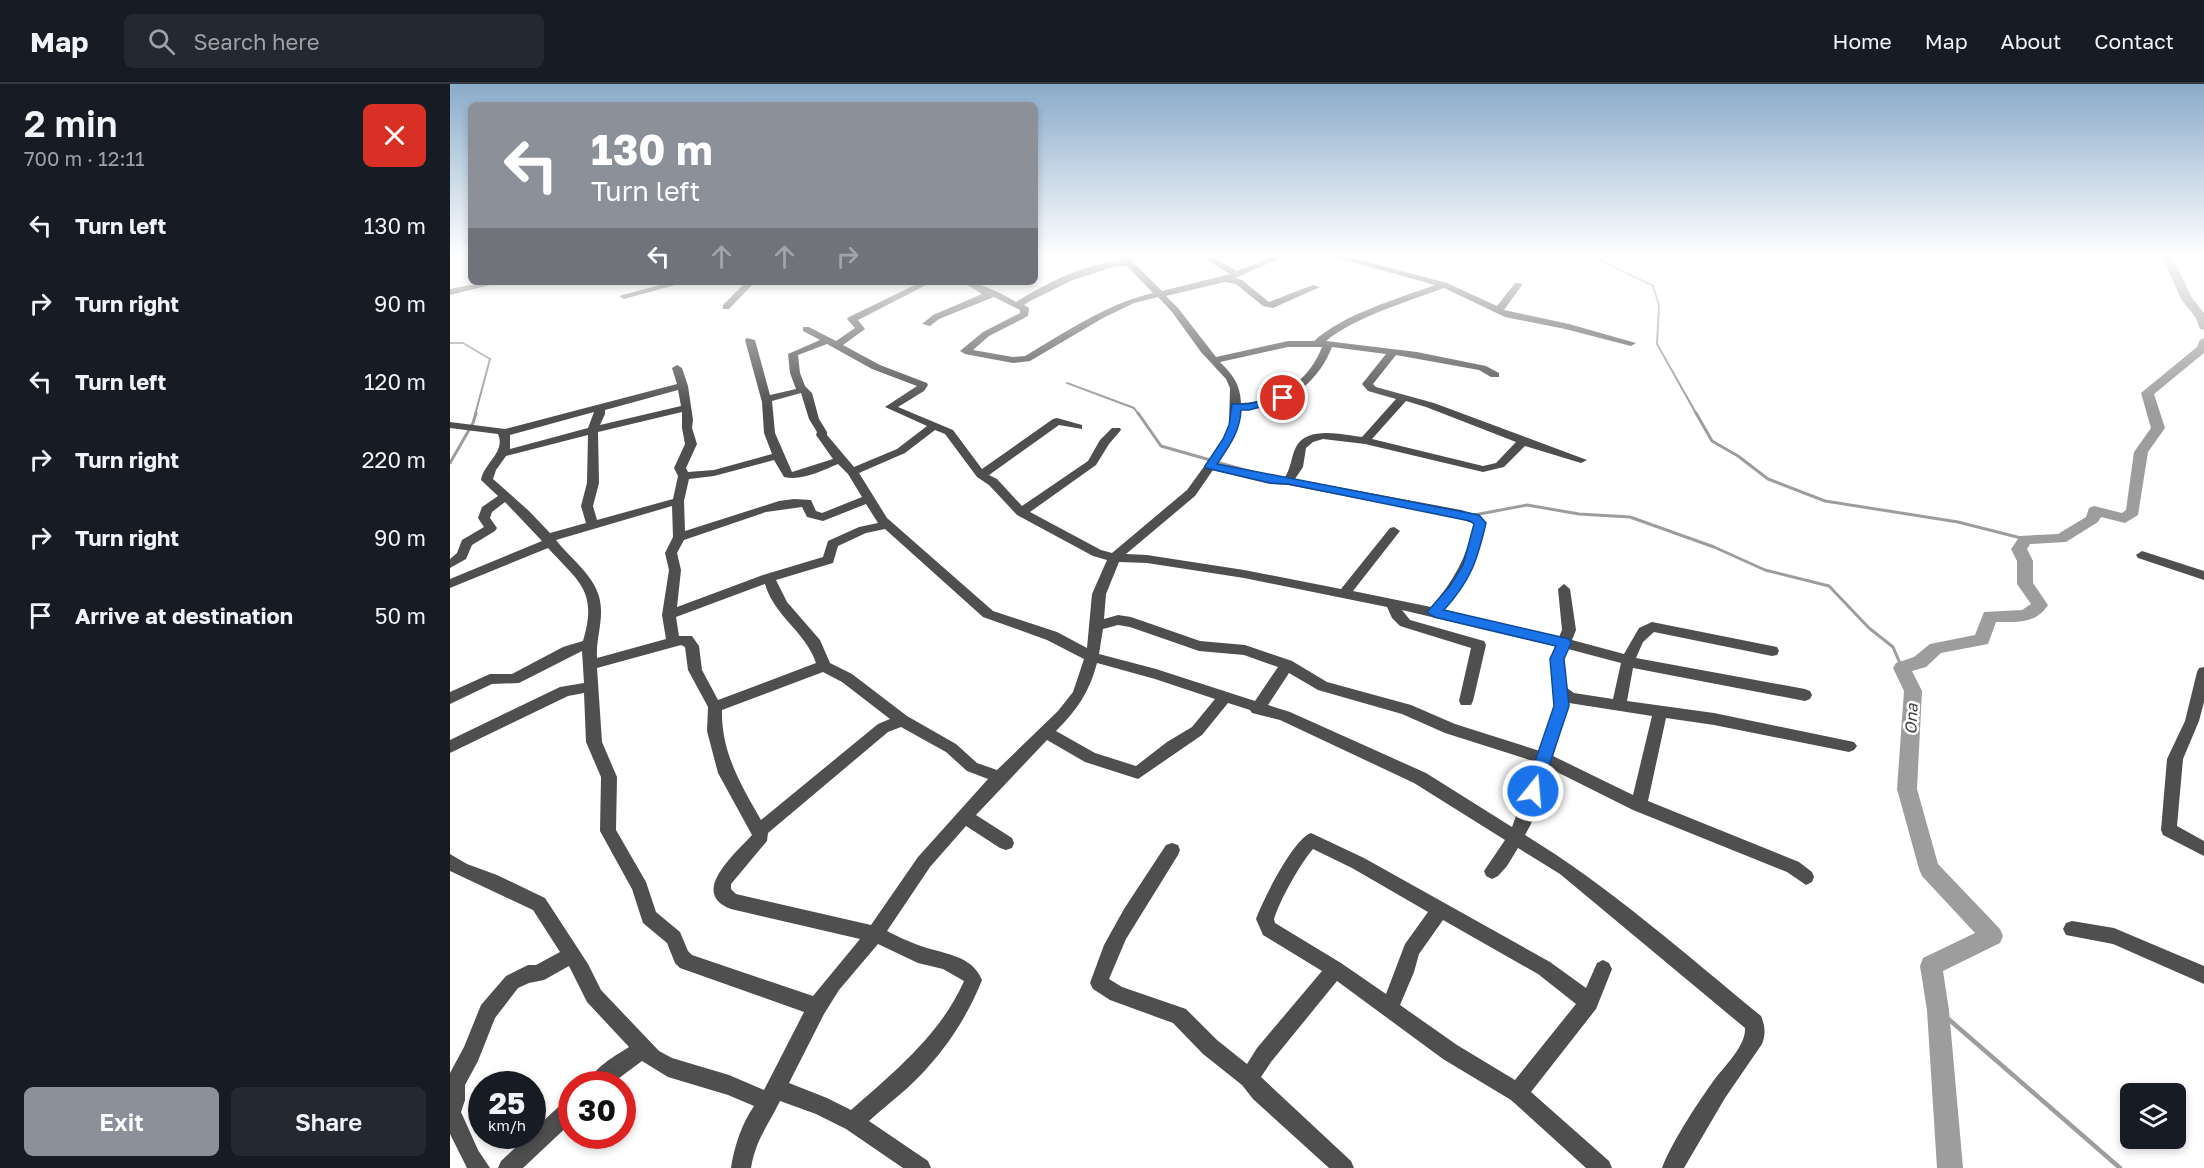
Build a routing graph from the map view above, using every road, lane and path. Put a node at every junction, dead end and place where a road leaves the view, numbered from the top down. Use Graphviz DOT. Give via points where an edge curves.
graph roads {
  1 [pos="877,307"];
  2 [pos="961,307"];
  3 [pos="1018,307"];
  4 [pos="1119,307"];
  5 [pos="1170,307"];
  6 [pos="1390,307"];
  7 [pos="1489,307"];
  8 [pos="1501,307"];
  9 [pos="1498,311"];
  10 [pos="927,324"];
  11 [pos="806,329"];
  12 [pos="750,340"];
  13 [pos="832,343"];
  14 [pos="1631,343"];
  15 [pos="1323,344"];
  16 [pos="1391,352"];
  17 [pos="1215,360"];
  18 [pos="677,368"];
  19 [pos="1495,375"];
  20 [pos="684,386"];
  21 [pos="803,390"];
  22 [pos="1403,398"];
  23 [pos="766,399"];
  24 [pos="1236,406"];
  25 [pos="599,407"];
  26 [pos="686,408"];
  27 [pos="450,425"];
  28 [pos="934,426"];
  29 [pos="1078,427"];
  30 [pos="593,430"];
  31 [pos="1116,430"];
  32 [pos="504,433"];
  33 [pos="1524,440"];
  34 [pos="1365,441"];
  35 [pos="502,454"];
  36 [pos="778,456"];
  37 [pos="840,460"];
  38 [pos="1581,460"];
  39 [pos="1210,466"];
  40 [pos="852,472"];
  41 [pos="981,475"];
  42 [pos="684,476"];
  43 [pos="1288,480"];
  44 [pos="505,497"];
  45 [pos="868,498"];
  46 [pos="678,501"];
  47 [pos="1022,512"];
  48 [pos="592,525"];
  49 [pos="888,525"];
  50 [pos="1394,531"];
  51 [pos="679,537"];
  52 [pos="549,540"];
  53 [pos="2142,555"];
  54 [pos="1114,558"];
  55 [pos="450,564"];
  56 [pos="2204,576"];
  57 [pos="768,578"];
  58 [pos="450,584"];
  59 [pos="1564,589"];
  60 [pos="1343,595"];
  61 [pos="1393,605"];
  62 [pos="1434,612"];
  63 [pos="669,615"];
  64 [pos="1098,626"];
  65 [pos="673,642"];
  66 [pos="1564,643"];
  67 [pos="589,644"];
  68 [pos="1772,651"];
  69 [pos="1092,657"];
  70 [pos="1628,660"];
  71 [pos="1287,665"];
  72 [pos="591,666"];
  73 [pos="824,666"];
  74 [pos="2204,672"];
  75 [pos="592,688"];
  76 [pos="1562,692"];
  77 [pos="1805,695"];
  78 [pos="1225,697"];
  79 [pos="450,698"];
  80 [pos="1466,701"];
  81 [pos="1619,705"];
  82 [pos="715,707"];
  83 [pos="1257,709"];
  84 [pos="1660,712"];
  85 [pos="902,720"];
  86 [pos="1046,732"];
  87 [pos="1849,746"];
  88 [pos="450,747"];
  89 [pos="1543,758"];
  90 [pos="1000,777"];
  91 [pos="1639,805"];
  92 [pos="964,818"];
  93 [pos="760,830"];
  94 [pos="1515,838"];
  95 [pos="1006,843"];
  96 [pos="2204,849"];
  97 [pos="1173,850"];
  98 [pos="450,861"];
  99 [pos="1492,871"];
  100 [pos="1806,877"];
  101 [pos="1440,910"];
  102 [pos="2072,929"];
  103 [pos="874,934"];
  104 [pos="572,955"];
  105 [pos="1335,969"];
  106 [pos="1603,969"];
  107 [pos="2204,975"];
  108 [pos="1589,1002"];
  109 [pos="817,1007"];
  110 [pos="1389,1008"];
  111 [pos="644,1049"];
  112 [pos="612,1071"];
  113 [pos="1249,1078"];
  114 [pos="1518,1093"];
  115 [pos="773,1094"];
  116 [pos="451,1114"];
  117 [pos="558,1121"];
  118 [pos="853,1122"];
  119 [pos="480,1168"];
  120 [pos="508,1168"];
  121 [pos="741,1168"];
  122 [pos="921,1168"];
  123 [pos="1344,1168"];
  124 [pos="1602,1168"];
  125 [pos="1672,1168"];
  1 -- 13 [label="street" via="852,319 860,329"];
  2 -- 10 [label="street"];
  3 -- 4 [label="street" via="1024,308 1025,314 986,334 964,351 1027,359"];
  5 -- 17 [label="street"];
  6 -- 15 [label="street" via="1322,336"];
  7 -- 9 [label="street"];
  8 -- 9 [label="street"];
  9 -- 14 [label="street"];
  11 -- 13 [label="street"];
  12 -- 23 [label="street"];
  13 -- 21 [label="street" via="794,354 795,374"];
  13 -- 28 [label="street" via="876,367 923,385 890,407"];
  15 -- 16 [label="street"];
  15 -- 17 [label="street" via="1288,344"];
  15 -- 24 [label="street" via="1319,366 1287,396 1249,407"];
  16 -- 19 [label="street" via="1482,368"];
  16 -- 22 [label="street" via="1367,384"];
  17 -- 24 [label="street" via="1235,388"];
  18 -- 20 [label="street"];
  20 -- 25 [label="street"];
  20 -- 26 [label="street"];
  21 -- 23 [label="street"];
  21 -- 37 [label="street" via="821,435"];
  22 -- 33 [label="street"];
  22 -- 34 [label="street"];
  23 -- 36 [label="street" via="767,423"];
  24 -- 39 [label="street" via="1229,439"];
  25 -- 30 [label="street"];
  25 -- 32 [label="street"];
  26 -- 30 [label="street"];
  26 -- 42 [label="street" via="691,444 680,468"];
  27 -- 32 [label="street"];
  28 -- 40 [label="street" via="901,451"];
  28 -- 41 [label="street" via="949,432"];
  29 -- 41 [label="street" via="1057,421"];
  30 -- 35 [label="street"];
  30 -- 48 [label="street" via="593,483 587,506"];
  31 -- 47 [label="street" via="1092,463"];
  32 -- 35 [label="street"];
  33 -- 34 [label="street" via="1500,465 1483,469"];
  33 -- 38 [label="street"];
  34 -- 43 [label="street" via="1323,436 1309,440 1301,447 1297,467"];
  35 -- 44 [label="street" via="486,478"];
  36 -- 37 [label="street" via="788,475 793,476"];
  36 -- 42 [label="street" via="714,473"];
  37 -- 40 [label="street"];
  39 -- 43 [label="street" via="1270,480"];
  39 -- 54 [label="street" via="1182,502"];
  40 -- 45 [label="street"];
  41 -- 47 [label="street"];
  42 -- 46 [label="street"];
  43 -- 62 [label="street" via="1461,514 1480,523 1469,565 1455,589"];
  44 -- 52 [label="street"];
  44 -- 55 [label="street" via="486,510 484,518 491,528 471,539 461,558"];
  45 -- 49 [label="street"];
  45 -- 51 [label="street" via="823,517 811,514 807,503 787,503"];
  46 -- 48 [label="street"];
  46 -- 51 [label="street"];
  47 -- 54 [label="street" via="1097,553"];
  48 -- 52 [label="street"];
  49 -- 57 [label="street" via="862,530 832,544 829,560"];
  49 -- 69 [label="street" via="988,614 1052,636"];
  50 -- 60 [label="street"];
  51 -- 63 [label="street" via="671,553 675,570"];
  52 -- 58 [label="street"];
  52 -- 67 [label="street" via="586,579 595,596"];
  53 -- 56 [label="street"];
  54 -- 60 [label="street" via="1244,573"];
  54 -- 64 [label="street" via="1099,594"];
  57 -- 63 [label="street"];
  57 -- 73 [label="street" via="774,594 819,648"];
  59 -- 66 [label="street" via="1569,630"];
  60 -- 61 [label="street"];
  61 -- 62 [label="street"];
  61 -- 80 [label="street" via="1396,615 1405,623 1479,645"];
  62 -- 66 [label="street"];
  63 -- 65 [label="street"];
  64 -- 69 [label="street"];
  64 -- 71 [label="street" via="1118,620 1131,622 1199,646 1245,650"];
  65 -- 72 [label="street"];
  65 -- 82 [label="street" via="689,642 695,670"];
  66 -- 70 [label="street"];
  66 -- 76 [label="street" via="1557,659"];
  67 -- 72 [label="street"];
  67 -- 79 [label="street" via="514,678 490,679"];
  68 -- 70 [label="street" via="1652,627 1642,632"];
  69 -- 78 [label="street"];
  69 -- 86 [label="street" via="1078,696"];
  70 -- 77 [label="street"];
  70 -- 81 [label="street"];
  71 -- 83 [label="street"];
  71 -- 89 [label="street" via="1323,686 1406,709 1450,729"];
  72 -- 75 [label="street"];
  73 -- 82 [label="street"];
  73 -- 85 [label="street" via="847,678"];
  74 -- 96 [label="street" via="2192,721 2175,759 2169,830"];
  75 -- 88 [label="street" via="565,691"];
  75 -- 109 [label="street" via="594,742 609,777 608,831 640,887 649,917 674,938 686,962"];
  76 -- 81 [label="street" via="1570,698"];
  76 -- 89 [label="street" via="1562,706"];
  78 -- 83 [label="street"];
  78 -- 86 [label="street" via="1197,731 1138,773 1090,758"];
  81 -- 84 [label="street"];
  82 -- 93 [label="street" via="714,731 726,773"];
  83 -- 94 [label="street" via="1285,716 1404,770"];
  84 -- 87 [label="street"];
  84 -- 91 [label="street"];
  85 -- 90 [label="street" via="951,748 972,766"];
  85 -- 93 [label="street" via="883,728"];
  86 -- 90 [label="street"];
  89 -- 91 [label="street"];
  89 -- 94 [label="street"];
  90 -- 92 [label="street"];
  91 -- 100 [label="street" via="1793,867"];
  92 -- 95 [label="street"];
  92 -- 103 [label="street" via="914,874"];
  93 -- 103 [label="street" via="759,840 722,882 722,892 731,901"];
  94 -- 99 [label="street"];
  94 -- 125 [label="street" via="1566,869 1754,1023 1755,1037 1746,1053"];
  97 -- 113 [label="street" via="1102,966 1100,983 1117,994 1179,1016"];
  98 -- 104 [label="street" via="539,904"];
  101 -- 105 [label="street" via="1311,840 1300,849 1288,876 1269,903 1265,918 1269,929"];
  101 -- 108 [label="street" via="1544,968"];
  101 -- 110 [label="street" via="1412,950"];
  102 -- 107 [label="street" via="2114,936"];
  103 -- 109 [label="street"];
  103 -- 118 [label="street" via="918,954 947,961 973,980 921,1061"];
  104 -- 111 [label="street" via="594,996"];
  104 -- 116 [label="street" via="538,974 512,982 488,1012 455,1084"];
  105 -- 110 [label="street"];
  105 -- 113 [label="street"];
  106 -- 108 [label="street"];
  108 -- 114 [label="street"];
  109 -- 115 [label="street"];
  110 -- 114 [label="street" via="1450,1052"];
  111 -- 112 [label="street"];
  111 -- 115 [label="street" via="668,1067"];
  113 -- 123 [label="street"];
  114 -- 124 [label="street"];
  115 -- 118 [label="street" via="820,1105"];
  115 -- 121 [label="street" via="756,1121"];
  116 -- 119 [label="street"];
  117 -- 120 [label="street"];
  118 -- 122 [label="street"];
}
